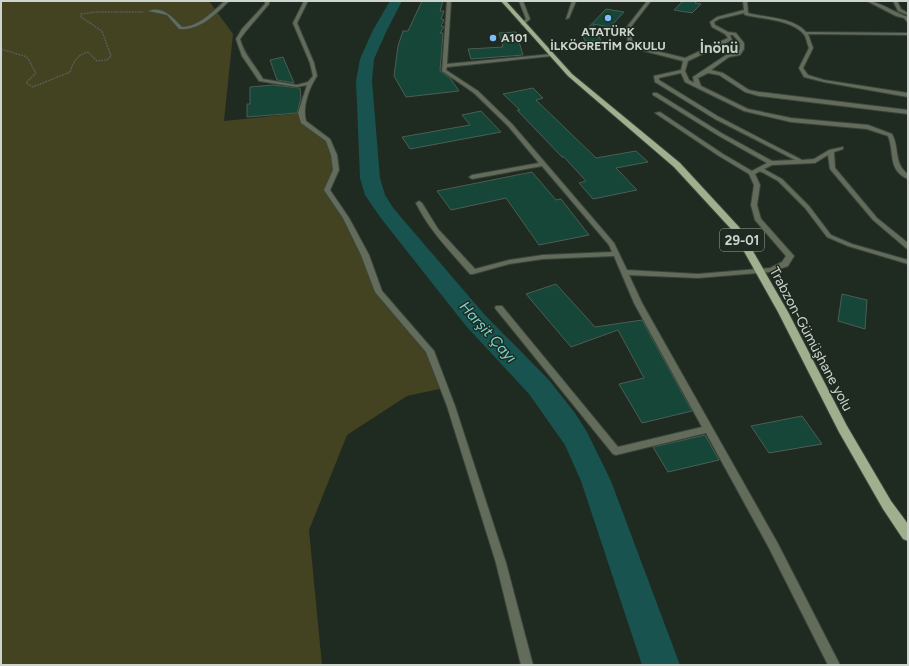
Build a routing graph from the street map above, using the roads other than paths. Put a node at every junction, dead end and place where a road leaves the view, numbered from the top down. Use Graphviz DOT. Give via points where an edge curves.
graph roads {
  1 [pos="227,1"];
  2 [pos="267,1"];
  3 [pos="306,1"];
  4 [pos="449,1"];
  5 [pos="503,1"];
  6 [pos="521,1"];
  7 [pos="574,1"];
  8 [pos="649,1"];
  9 [pos="745,1"];
  10 [pos="869,1"];
  11 [pos="895,1"];
  12 [pos="150,11"];
  13 [pos="746,11"];
  14 [pos="567,18"];
  15 [pos="908,18"];
  16 [pos="523,24"];
  17 [pos="727,33"];
  18 [pos="805,34"];
  19 [pos="908,34"];
  20 [pos="552,55"];
  21 [pos="686,60"];
  22 [pos="445,66"];
  23 [pos="683,71"];
  24 [pos="707,71"];
  25 [pos="310,83"];
  26 [pos="699,88"];
  27 [pos="655,94"];
  28 [pos="908,95"];
  29 [pos="908,112"];
  30 [pos="658,113"];
  31 [pos="841,148"];
  32 [pos="831,151"];
  33 [pos="800,161"];
  34 [pos="771,163"];
  35 [pos="543,164"];
  36 [pos="760,168"];
  37 [pos="752,172"];
  38 [pos="472,177"];
  39 [pos="908,177"];
  40 [pos="419,203"];
  41 [pos="908,247"];
  42 [pos="617,254"];
  43 [pos="908,262"];
  44 [pos="760,271"];
  45 [pos="625,272"];
  46 [pos="499,308"];
  47 [pos="709,430"];
  48 [pos="908,536"];
  49 [pos="527,665"];
  50 [pos="834,665"];
  1 -- 12 [label="street" via="209,18 188,28 181,28 170,14"];
  2 -- 25 [label="street" via="238,39 244,58 253,66 261,80 297,86"];
  3 -- 25 [label="street" via="295,23 312,63 315,76"];
  4 -- 22 [label="street"];
  5 -- 16 [label="main road, Trabzon-Gümüşhane yolu / 29-01"];
  6 -- 16 [label="street" via="528,19"];
  7 -- 14 [label="lane"];
  8 -- 21 [label="street" via="628,28 630,42 646,50"];
  9 -- 13 [label="street"];
  10 -- 15 [label="street"];
  11 -- 15 [label="street" via="899,10"];
  13 -- 17 [label="street" via="712,22 712,26"];
  13 -- 18 [label="street" via="746,14 798,27"];
  16 -- 20 [label="main road, Trabzon-Gümüşhane yolu / 29-01"];
  17 -- 21 [label="street" via="730,39"];
  17 -- 24 [label="street" via="734,34 742,43 742,49 738,54 728,56"];
  18 -- 19 [label="street"];
  18 -- 28 [label="street" via="810,48 801,68 806,76"];
  20 -- 22 [label="street"];
  20 -- 44 [label="main road, Trabzon-Gümüşhane yolu / 29-01" via="570,76 677,165 736,229"];
  21 -- 23 [label="street"];
  22 -- 35 [label="street" via="444,71 476,92 510,125"];
  23 -- 26 [label="street" via="687,81"];
  23 -- 33 [label="street" via="656,77 657,81 717,118"];
  24 -- 26 [label="street" via="695,78"];
  24 -- 29 [label="street" via="721,74 747,91 759,94"];
  25 -- 49 [label="street" via="300,113 303,122 328,140 334,155 336,170 327,190 346,218 365,255 379,292 430,351 451,406 501,563"];
  26 -- 39 [label="street" via="746,110 769,116 868,127 890,134 894,141 894,159 898,171"];
  27 -- 34 [label="street"];
  30 -- 37 [label="street" via="697,140"];
  31 -- 32 [label="street"];
  32 -- 33 [label="street" via="815,161"];
  32 -- 41 [label="street" via="832,168 875,219"];
  33 -- 34 [label="street"];
  34 -- 36 [label="street"];
  35 -- 38 [label="street"];
  35 -- 42 [label="street" via="612,244"];
  36 -- 37 [label="street"];
  36 -- 43 [label="street" via="780,180 807,207 829,236"];
  37 -- 44 [label="street" via="757,186 754,205 758,220 790,256 785,264 771,270"];
  40 -- 42 [label="street" via="426,219 436,232 473,272 543,256"];
  42 -- 45 [label="street"];
  44 -- 45 [label="street" via="698,276"];
  44 -- 48 [label="main road, Trabzon-Gümüşhane yolu / 29-01" via="843,429"];
  45 -- 47 [label="street" via="638,303"];
  46 -- 47 [label="street" via="616,451"];
  47 -- 50 [label="street" via="773,545"];
}
